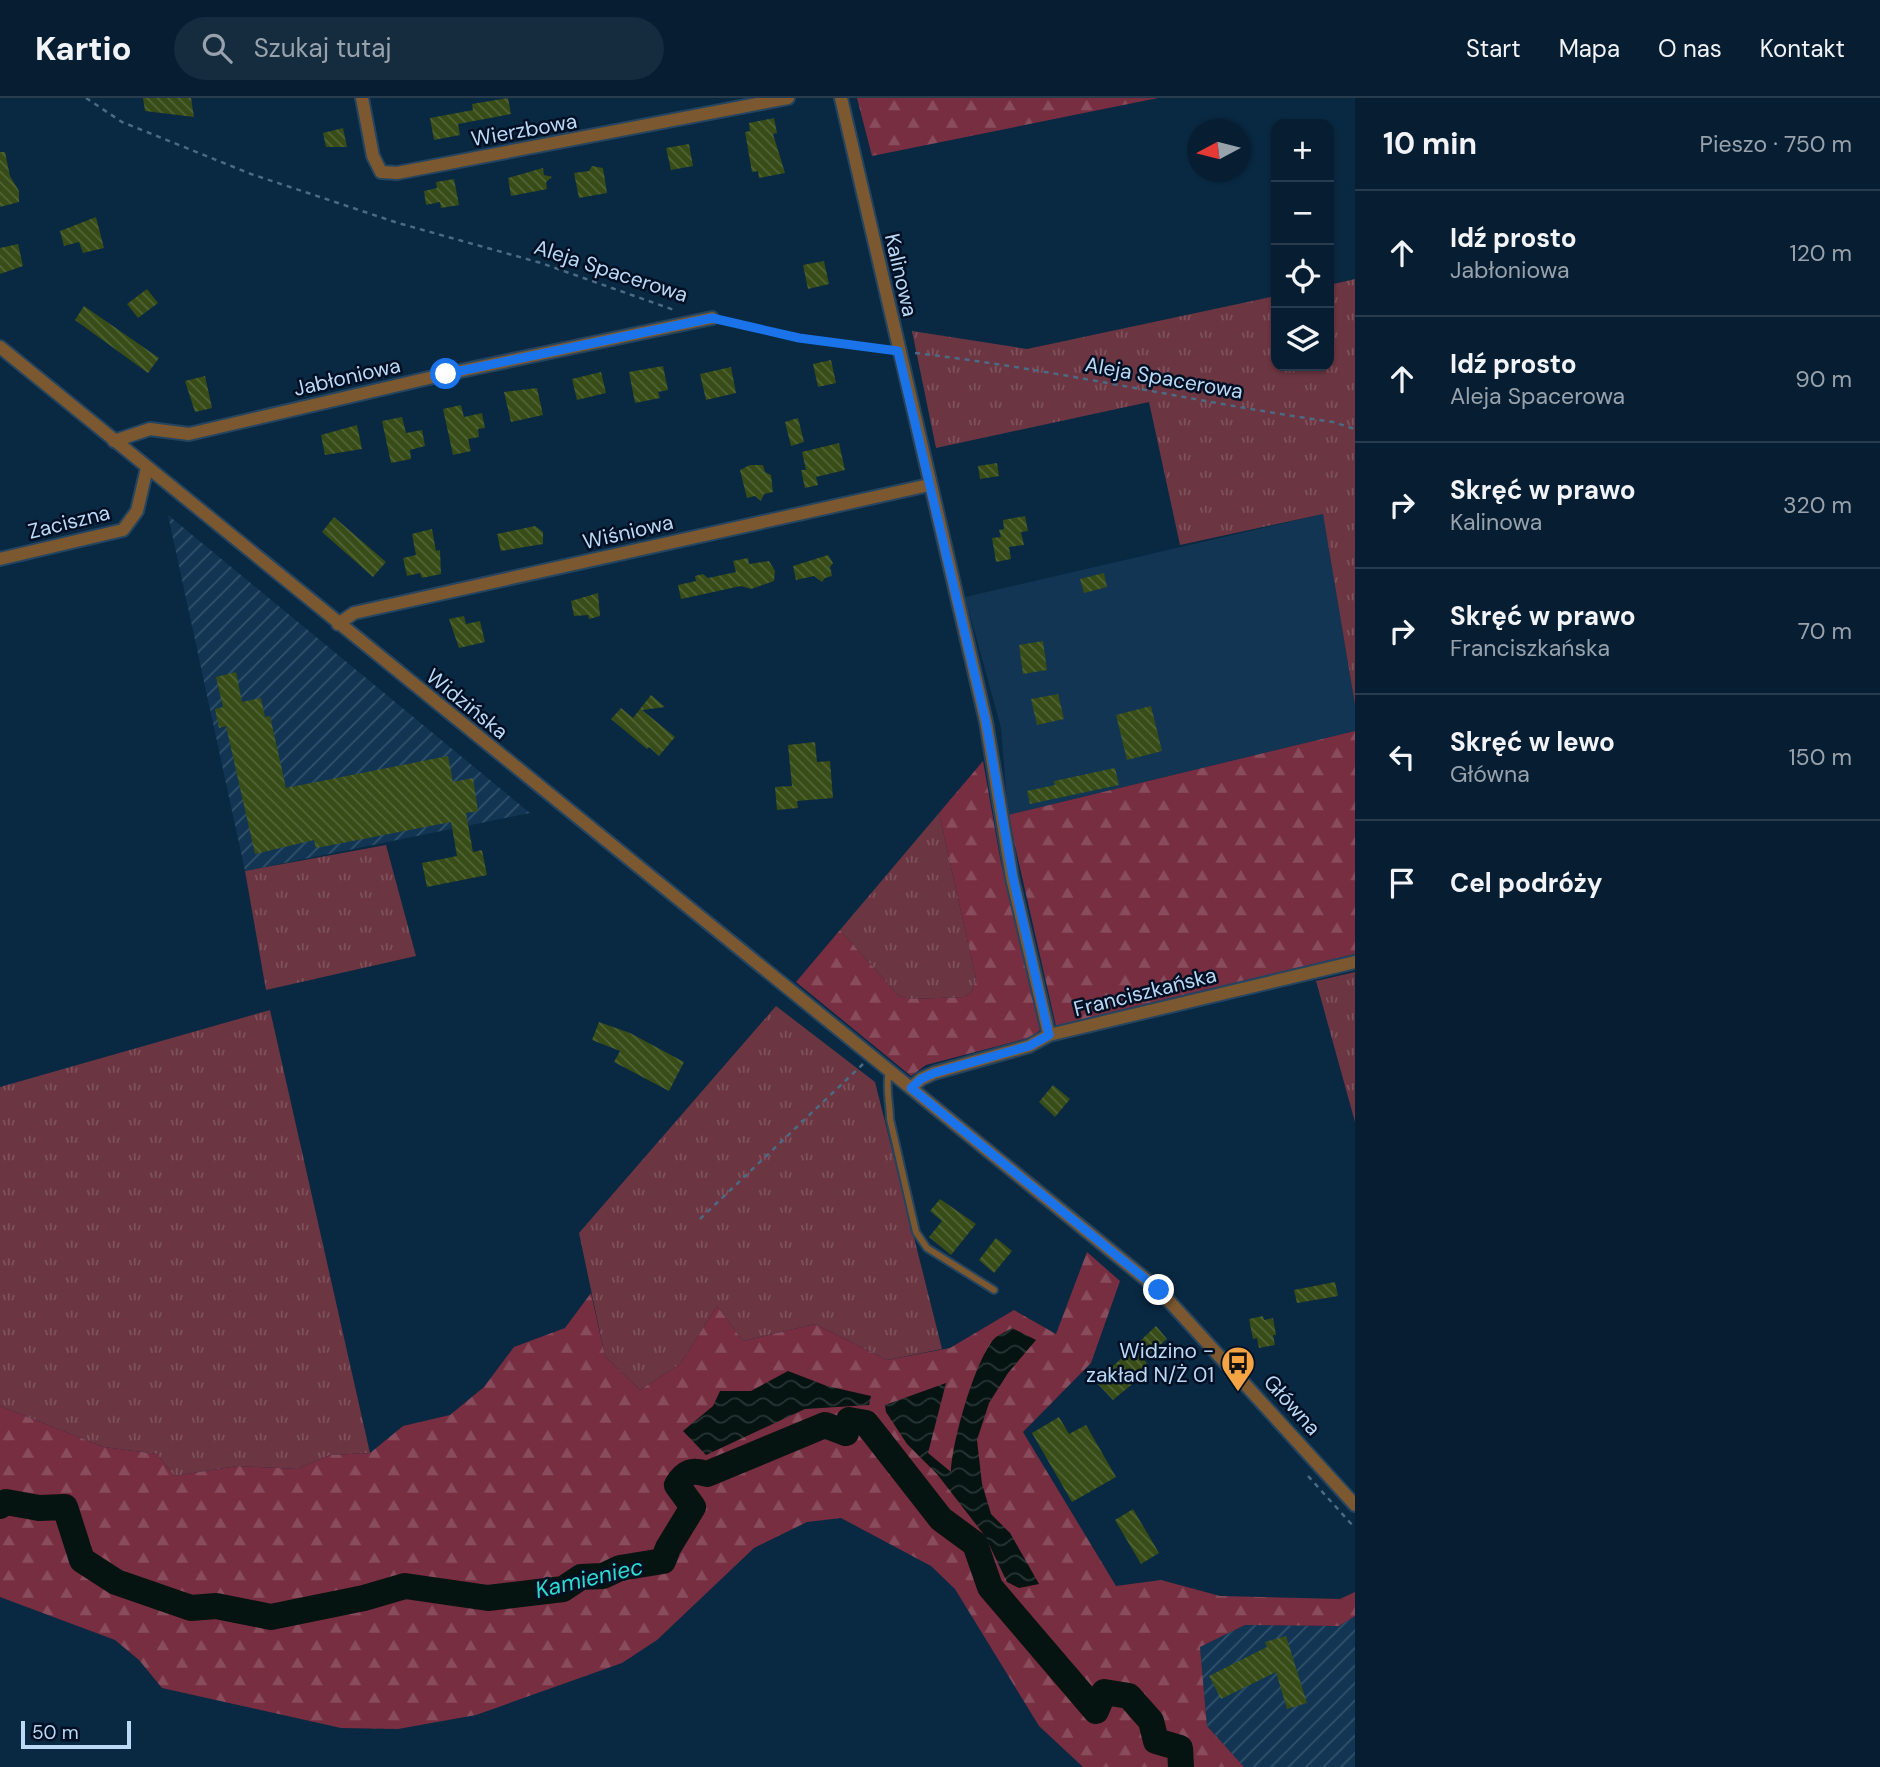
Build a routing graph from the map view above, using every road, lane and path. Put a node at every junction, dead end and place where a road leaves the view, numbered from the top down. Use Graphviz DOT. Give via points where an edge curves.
graph roads {
  1 [pos="86,98"];
  2 [pos="362,98"];
  3 [pos="788,98"];
  4 [pos="841,98"];
  5 [pos="686,313"];
  6 [pos="712,318"];
  7 [pos="898,351"];
  8 [pos="1,352"];
  9 [pos="1355,429"];
  10 [pos="114,441"];
  11 [pos="146,468"];
  12 [pos="929,485"];
  13 [pos="0,559"];
  14 [pos="338,624"];
  15 [pos="1355,962"];
  16 [pos="1049,1035"];
  17 [pos="865,1061"];
  18 [pos="889,1071"];
  19 [pos="885,1085"];
  20 [pos="911,1088"];
  21 [pos="700,1219"];
  22 [pos="994,1290"];
  23 [pos="1300,1467"];
  24 [pos="1355,1505"];
  25 [pos="1355,1528"];
  1 -- 5 [label="path, Aleja Spacerowa" via="122,122 251,174"];
  2 -- 3 [label="street, Wierzbowa" via="373,156 381,172 397,173"];
  4 -- 7 [label="street, Kalinowa"];
  6 -- 7 [label="path, Aleja Spacerowa" via="799,338"];
  6 -- 10 [label="street, Jabłoniowa" via="189,434 150,429"];
  7 -- 9 [label="path, Aleja Spacerowa" via="1017,367"];
  7 -- 12 [label="street, Kalinowa"];
  8 -- 10 [label="street, Widzińska"];
  10 -- 11 [label="street, Widzińska"];
  11 -- 13 [label="street, Zaciszna" via="137,511 123,530"];
  11 -- 14 [label="street, Widzińska"];
  12 -- 14 [label="street, Wiśniowa" via="354,613"];
  12 -- 16 [label="street, Kalinowa" via="986,722 1013,878"];
  14 -- 17 [label="street, Widzińska"];
  15 -- 16 [label="street, Franciszkańska"];
  16 -- 20 [label="street, Franciszkańska" via="1029,1046 934,1073"];
  17 -- 18 [label="street, Widzińska"];
  17 -- 19 [label="path"];
  17 -- 21 [label="path"];
  18 -- 19 [label="lane"];
  18 -- 20 [label="street, Widzińska"];
  19 -- 22 [label="lane" via="916,1232 928,1248"];
  20 -- 24 [label="street, Główna" via="1159,1290"];
  23 -- 25 [label="path"];
}
